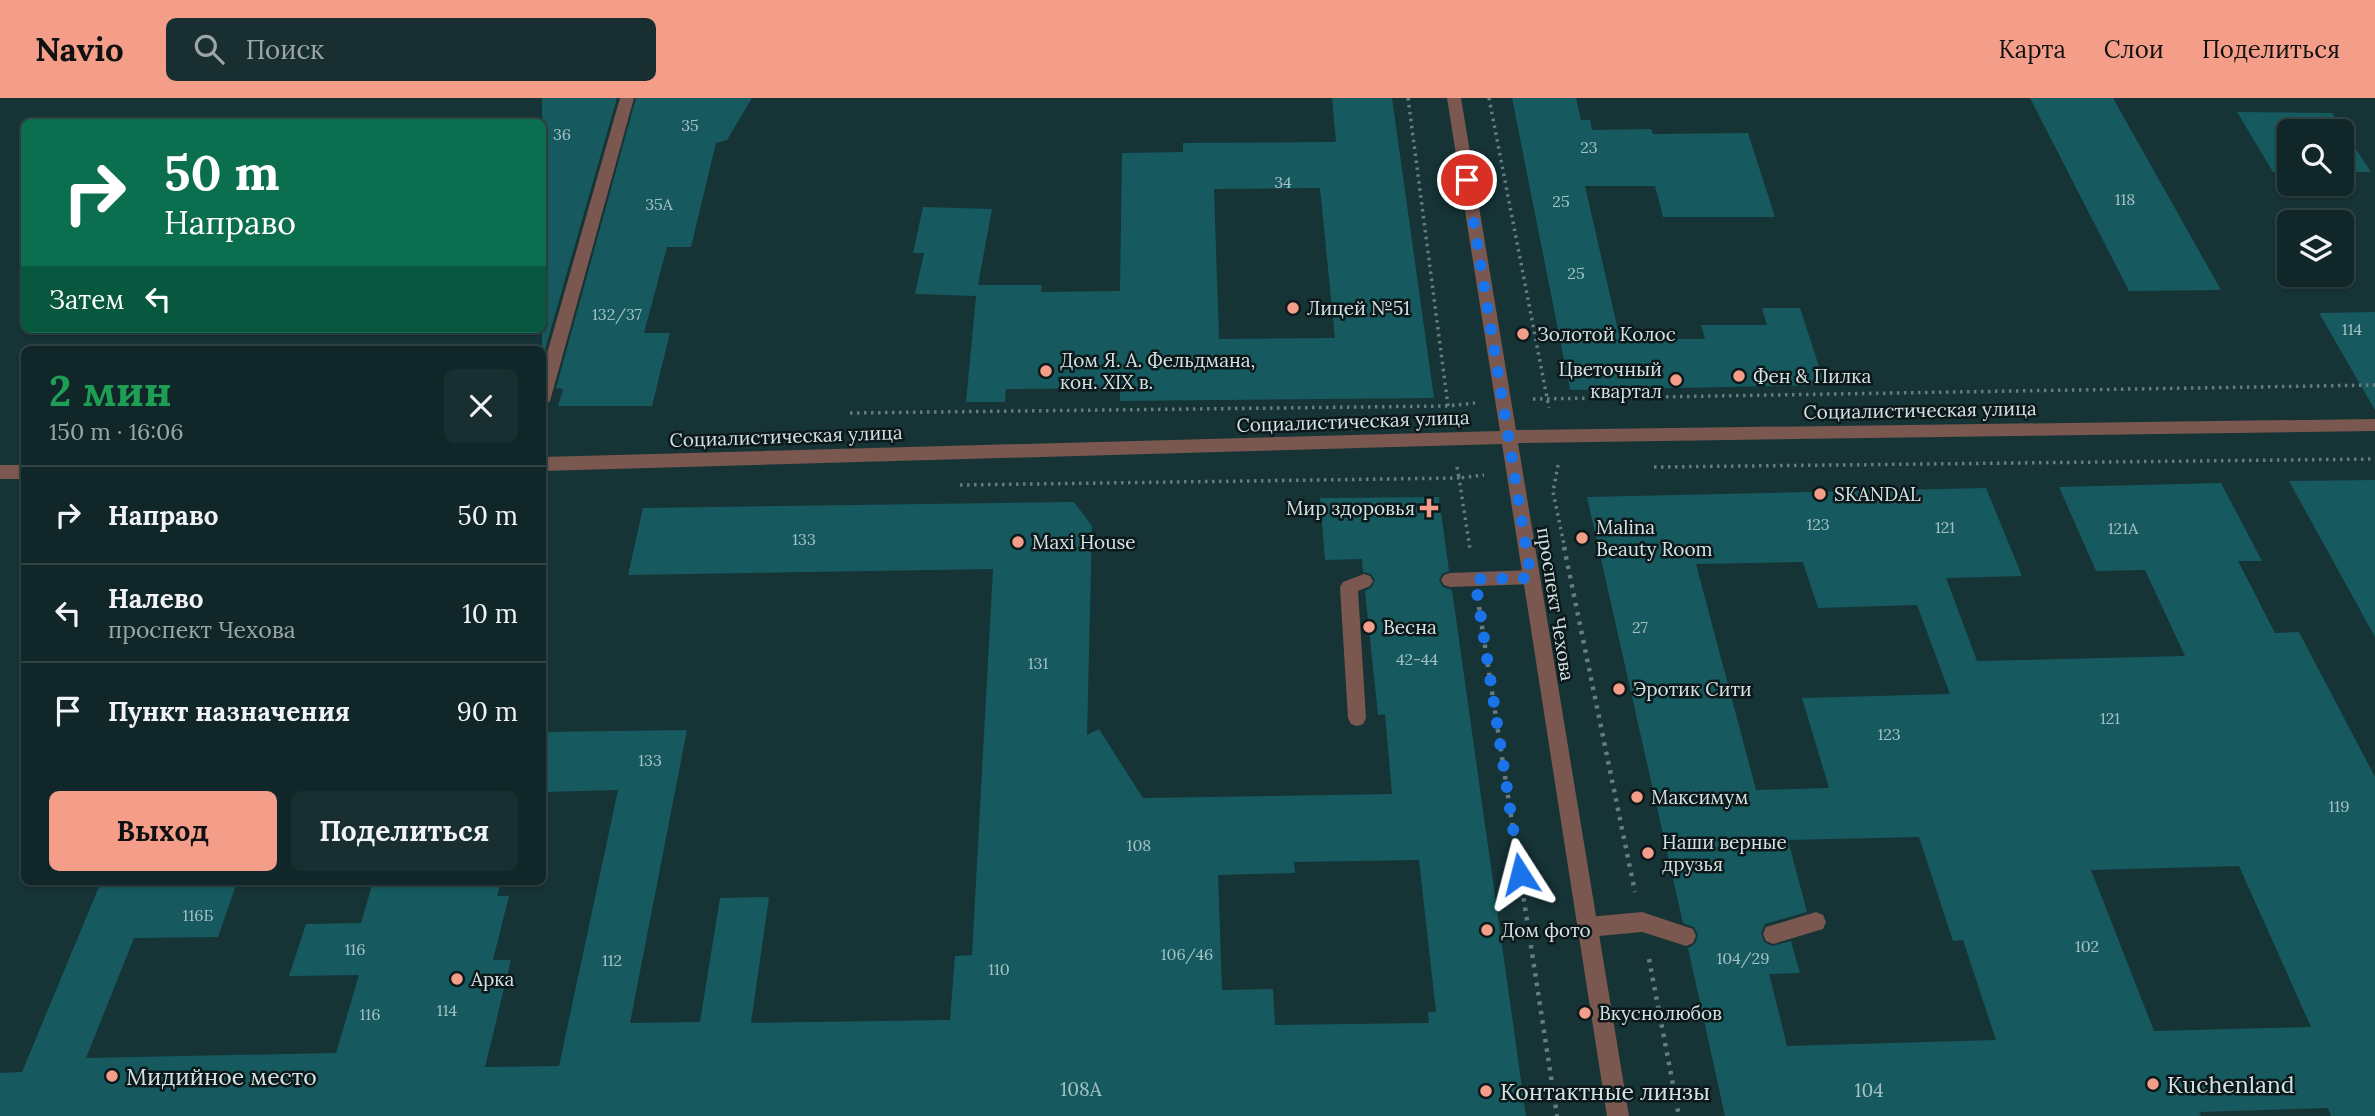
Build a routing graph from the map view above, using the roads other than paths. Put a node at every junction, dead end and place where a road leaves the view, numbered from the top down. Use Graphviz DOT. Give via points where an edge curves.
graph roads {
  1 [pos="627,98"];
  2 [pos="1454,98"];
  3 [pos="546,387"];
  4 [pos="2375,425"];
  5 [pos="1508,438"];
  6 [pos="546,464"];
  7 [pos="0,472"];
  8 [pos="21,472"];
  9 [pos="1531,578"];
  10 [pos="1450,580"];
  11 [pos="1364,581"];
  12 [pos="1357,718"];
  13 [pos="1816,922"];
  14 [pos="1588,928"];
  15 [pos="1773,934"];
  16 [pos="1686,936"];
  17 [pos="1618,1116"];
  1 -- 3 [label="street"];
  2 -- 5 [label="street, проспект Чехова"];
  4 -- 5 [label="street, Социалистическая улица"];
  5 -- 6 [label="street, Социалистическая улица"];
  5 -- 9 [label="street, проспект Чехова"];
  7 -- 8 [label="street"];
  9 -- 10 [label="street"];
  9 -- 14 [label="street, проспект Чехова"];
  11 -- 12 [label="street" via="1349,587"];
  13 -- 15 [label="street"];
  14 -- 16 [label="street" via="1642,922"];
  14 -- 17 [label="street, проспект Чехова"];
}
